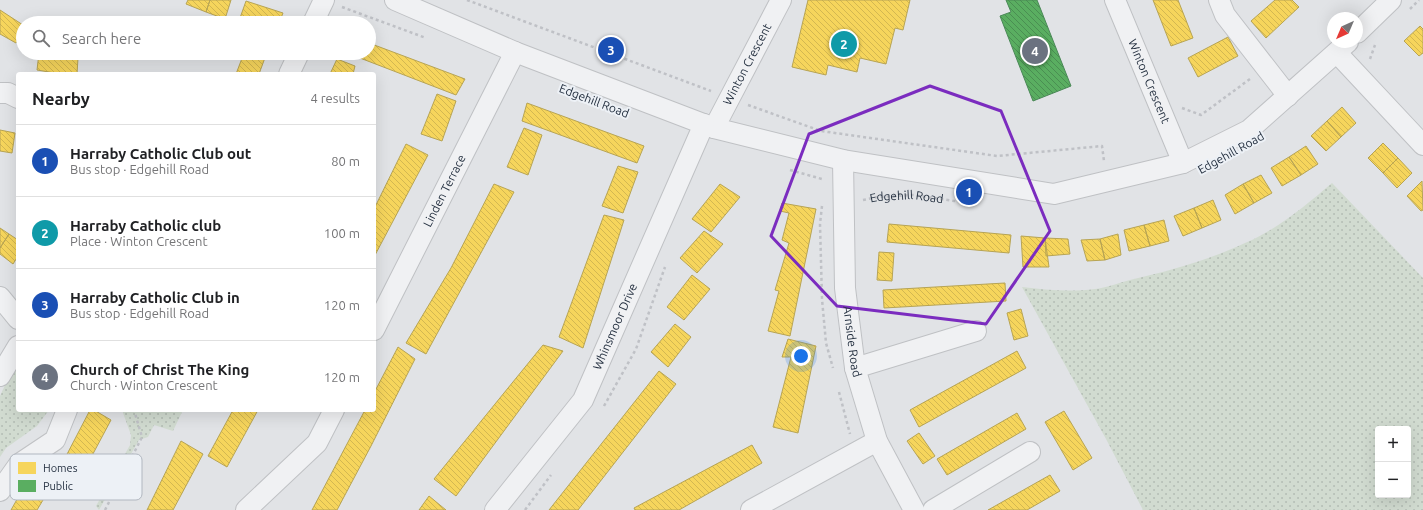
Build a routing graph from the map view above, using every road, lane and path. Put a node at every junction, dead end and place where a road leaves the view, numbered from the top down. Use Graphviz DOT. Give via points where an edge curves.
graph roads {
  1 [pos="324,0"];
  2 [pos="394,0"];
  3 [pos="467,0"];
  4 [pos="781,0"];
  5 [pos="1116,0"];
  6 [pos="1219,0"];
  7 [pos="1391,0"];
  8 [pos="1419,0"];
  9 [pos="1409,9"];
  10 [pos="316,16"];
  11 [pos="367,16"];
  12 [pos="376,19"];
  13 [pos="1363,27"];
  14 [pos="426,38"];
  15 [pos="1376,42"];
  16 [pos="1341,48"];
  17 [pos="1343,48"];
  18 [pos="515,52"];
  19 [pos="296,60"];
  20 [pos="1266,68"];
  21 [pos="290,72"];
  22 [pos="1356,74"];
  23 [pos="0,94"];
  24 [pos="1288,96"];
  25 [pos="16,97"];
  26 [pos="1156,97"];
  27 [pos="729,98"];
  28 [pos="709,126"];
  29 [pos="1423,145"];
  30 [pos="843,160"];
  31 [pos="1184,163"];
  32 [pos="785,168"];
  33 [pos="1108,181"];
  34 [pos="822,186"];
  35 [pos="844,203"];
  36 [pos="983,205"];
  37 [pos="0,297"];
  38 [pos="16,317"];
  39 [pos="376,326"];
  40 [pos="976,331"];
  41 [pos="16,349"];
  42 [pos="855,368"];
  43 [pos="0,376"];
  44 [pos="66,412"];
  45 [pos="135,412"];
  46 [pos="333,412"];
  47 [pos="877,441"];
  48 [pos="1030,452"];
  49 [pos="34,454"];
  50 [pos="133,454"];
  51 [pos="10,477"];
  52 [pos="0,491"];
  53 [pos="110,500"];
  54 [pos="105,510"];
  55 [pos="246,510"];
  56 [pos="495,510"];
  57 [pos="751,510"];
  58 [pos="914,510"];
  59 [pos="933,510"];
  1 -- 10 [label="street"];
  1 -- 11 [label="path"];
  2 -- 18 [label="street, Edgehill Road"];
  3 -- 27 [label="path"];
  4 -- 27 [label="street, Winton Crescent"];
  5 -- 26 [label="street, Winton Crescent"];
  6 -- 20 [label="street" via="1225,15"];
  7 -- 13 [label="street"];
  8 -- 9 [label="path"];
  12 -- 14 [label="path"];
  15 -- 22 [label="path" via="1371,58"];
  16 -- 24 [label="street, Edgehill Road"];
  17 -- 22 [label="street"];
  18 -- 28 [label="street, Edgehill Road"];
  18 -- 39 [label="street, Linden Terrace"];
  19 -- 21 [label="street"];
  20 -- 24 [label="street"];
  20 -- 26 [label="path" via="1201,115"];
  22 -- 29 [label="street"];
  23 -- 25 [label="street" via="8,93"];
  24 -- 31 [label="street, Edgehill Road" via="1249,130"];
  26 -- 31 [label="street, Winton Crescent"];
  27 -- 28 [label="street, Winton Crescent"];
  27 -- 33 [label="path" via="821,131 997,156 1102,146"];
  28 -- 30 [label="street, Edgehill Road"];
  28 -- 56 [label="street, Whinsmoor Drive" via="583,400"];
  30 -- 33 [label="street, Edgehill Road" via="1054,194"];
  30 -- 35 [label="street, Arnside Road"];
  31 -- 33 [label="street, Edgehill Road"];
  32 -- 34 [label="path" via="822,179"];
  35 -- 36 [label="path, Edgehill Road" via="878,197 913,195"];
  35 -- 42 [label="street, Arnside Road" via="845,288"];
  37 -- 38 [label="street"];
  40 -- 42 [label="street"];
  41 -- 43 [label="street"];
  42 -- 47 [label="street, Arnside Road"];
  44 -- 49 [label="street" via="55,440"];
  45 -- 50 [label="path" via="142,437"];
  46 -- 55 [label="street" via="317,443"];
  47 -- 57 [label="street"];
  47 -- 58 [label="street, Arnside Road"];
  48 -- 59 [label="street"];
  51 -- 52 [label="street"];
  53 -- 54 [label="path"];
}
